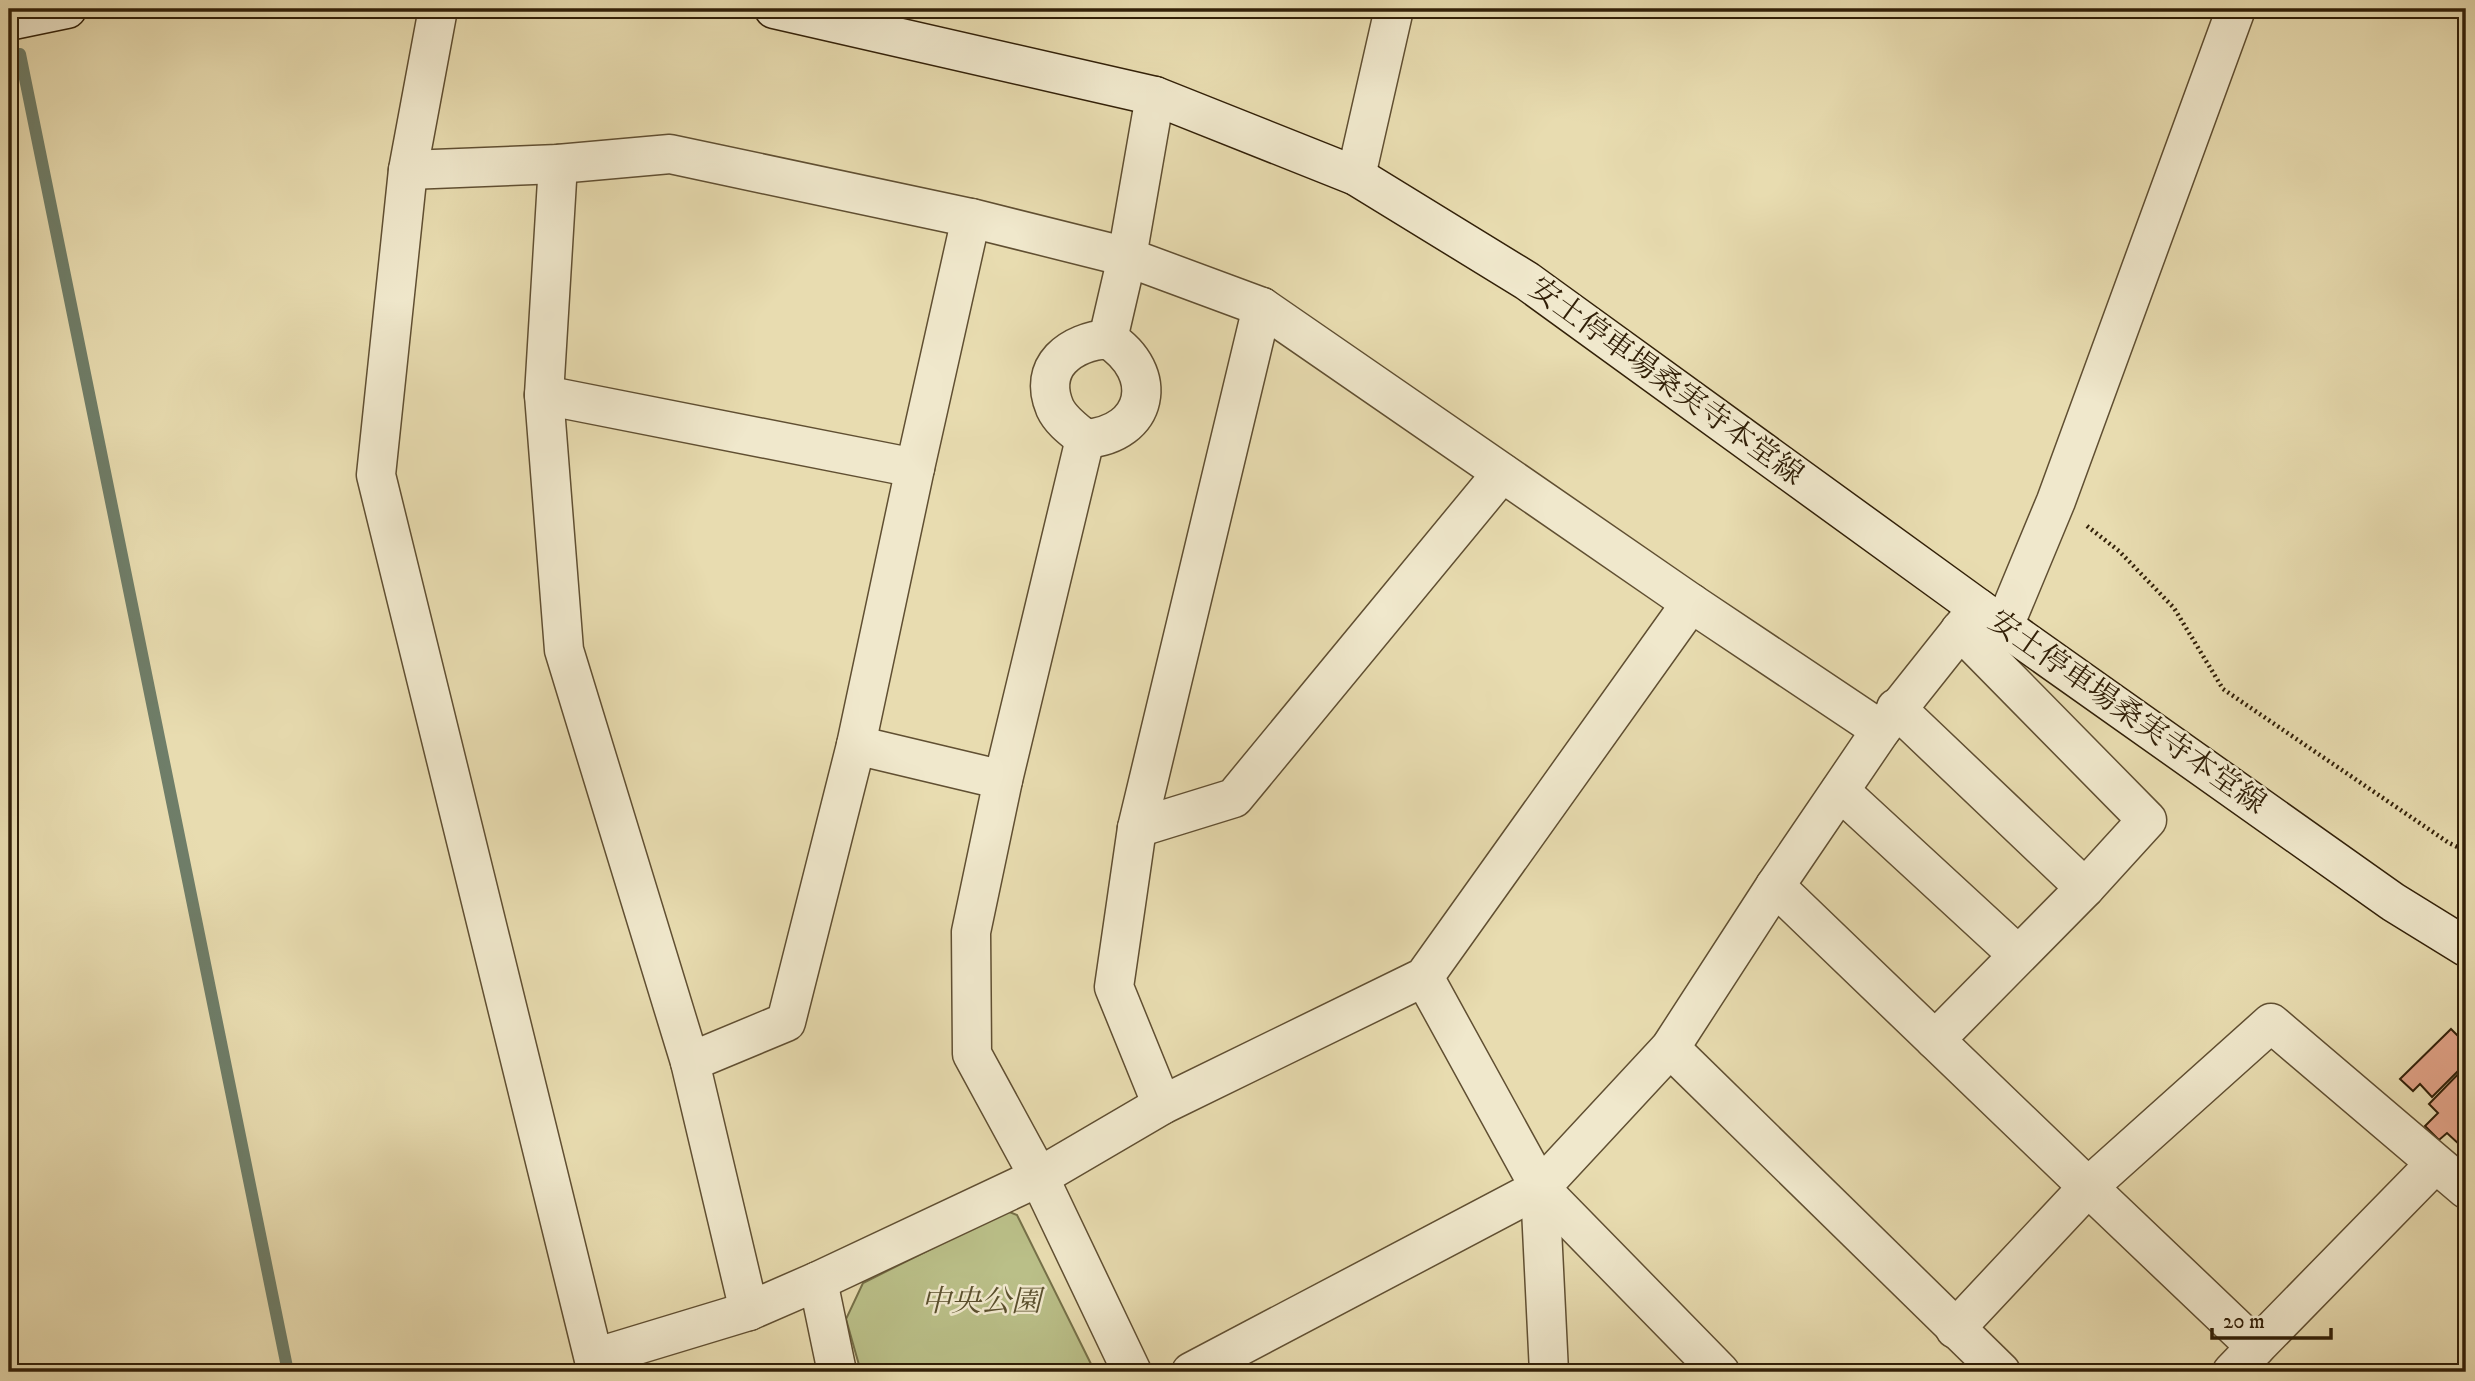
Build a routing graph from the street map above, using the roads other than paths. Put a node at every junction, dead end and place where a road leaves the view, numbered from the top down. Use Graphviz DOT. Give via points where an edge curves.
graph roads {
  1 [pos="67,9"];
  2 [pos="438,9"];
  3 [pos="775,9"];
  4 [pos="1394,9"];
  5 [pos="2235,9"];
  6 [pos="9,21"];
  7 [pos="1156,96"];
  8 [pos="558,164"];
  9 [pos="408,170"];
  10 [pos="1356,176"];
  11 [pos="971,218"];
  12 [pos="1127,257"];
  13 [pos="1262,307"];
  14 [pos="1108,339"];
  15 [pos="544,395"];
  16 [pos="1085,439"];
  17 [pos="915,468"];
  18 [pos="1502,474"];
  19 [pos="1691,603"];
  20 [pos="1981,621"];
  21 [pos="1889,719"];
  22 [pos="856,745"];
  23 [pos="1003,780"];
  24 [pos="1840,790"];
  25 [pos="1138,828"];
  26 [pos="1775,886"];
  27 [pos="2085,888"];
  28 [pos="2466,947"];
  29 [pos="2018,955"];
  30 [pos="1424,977"];
  31 [pos="1935,1040"];
  32 [pos="1670,1048"];
  33 [pos="690,1062"];
  34 [pos="1163,1105"];
  35 [pos="2435,1164"];
  36 [pos="1039,1177"];
  37 [pos="2088,1187"];
  38 [pos="1540,1188"];
  39 [pos="2466,1189"];
  40 [pos="818,1281"];
  41 [pos="749,1311"];
  42 [pos="1955,1329"];
  43 [pos="2244,1359"];
  44 [pos="596,1365"];
  45 [pos="838,1372"];
  46 [pos="1132,1372"];
  47 [pos="1191,1372"];
  48 [pos="1549,1372"];
  49 [pos="1720,1372"];
  50 [pos="2001,1372"];
  1 -- 6 [label="street"];
  2 -- 9 [label="street"];
  3 -- 7 [label="street, 安土停車場桑実寺本堂線"];
  4 -- 10 [label="street"];
  5 -- 20 [label="street" via="2056,501"];
  7 -- 10 [label="street, 安土停車場桑実寺本堂線"];
  7 -- 12 [label="street"];
  8 -- 9 [label="street"];
  8 -- 11 [label="street" via="670,154"];
  8 -- 15 [label="street"];
  9 -- 44 [label="street" via="376,475"];
  10 -- 20 [label="street, 安土停車場桑実寺本堂線" via="1527,281"];
  11 -- 12 [label="street"];
  11 -- 17 [label="street"];
  12 -- 13 [label="street"];
  12 -- 14 [label="street"];
  13 -- 18 [label="street"];
  13 -- 25 [label="street"];
  14 -- 16 [label="street" via="1121,347 1138,370 1140,400 1128,424 1101,438"];
  14 -- 16 [label="street" via="1076,346 1055,367 1051,380 1062,420"];
  15 -- 17 [label="street"];
  15 -- 33 [label="street" via="564,650"];
  16 -- 23 [label="street"];
  17 -- 22 [label="street"];
  18 -- 19 [label="street"];
  18 -- 25 [label="street" via="1234,798"];
  19 -- 21 [label="street"];
  19 -- 30 [label="street"];
  20 -- 21 [label="street"];
  20 -- 27 [label="street" via="2147,820"];
  20 -- 28 [label="street, 安土停車場桑実寺本堂線"];
  21 -- 24 [label="street"];
  21 -- 27 [label="street"];
  22 -- 23 [label="street"];
  22 -- 33 [label="street" via="786,1022"];
  23 -- 36 [label="street" via="971,932 972,1054"];
  24 -- 26 [label="street"];
  24 -- 29 [label="street"];
  25 -- 34 [label="street" via="1114,986"];
  26 -- 31 [label="street"];
  26 -- 32 [label="street"];
  27 -- 29 [label="street"];
  29 -- 31 [label="street"];
  30 -- 34 [label="street"];
  30 -- 38 [label="street"];
  31 -- 37 [label="street"];
  32 -- 38 [label="street"];
  32 -- 42 [label="street"];
  33 -- 41 [label="street"];
  34 -- 36 [label="street"];
  35 -- 37 [label="street" via="2271,1023"];
  35 -- 39 [label="street"];
  35 -- 43 [label="street"];
  36 -- 40 [label="street"];
  36 -- 46 [label="street"];
  37 -- 42 [label="street"];
  37 -- 43 [label="street"];
  38 -- 47 [label="street"];
  38 -- 48 [label="street"];
  38 -- 49 [label="street"];
  40 -- 41 [label="street"];
  40 -- 45 [label="street"];
  41 -- 44 [label="street"];
  42 -- 50 [label="street"];
}
